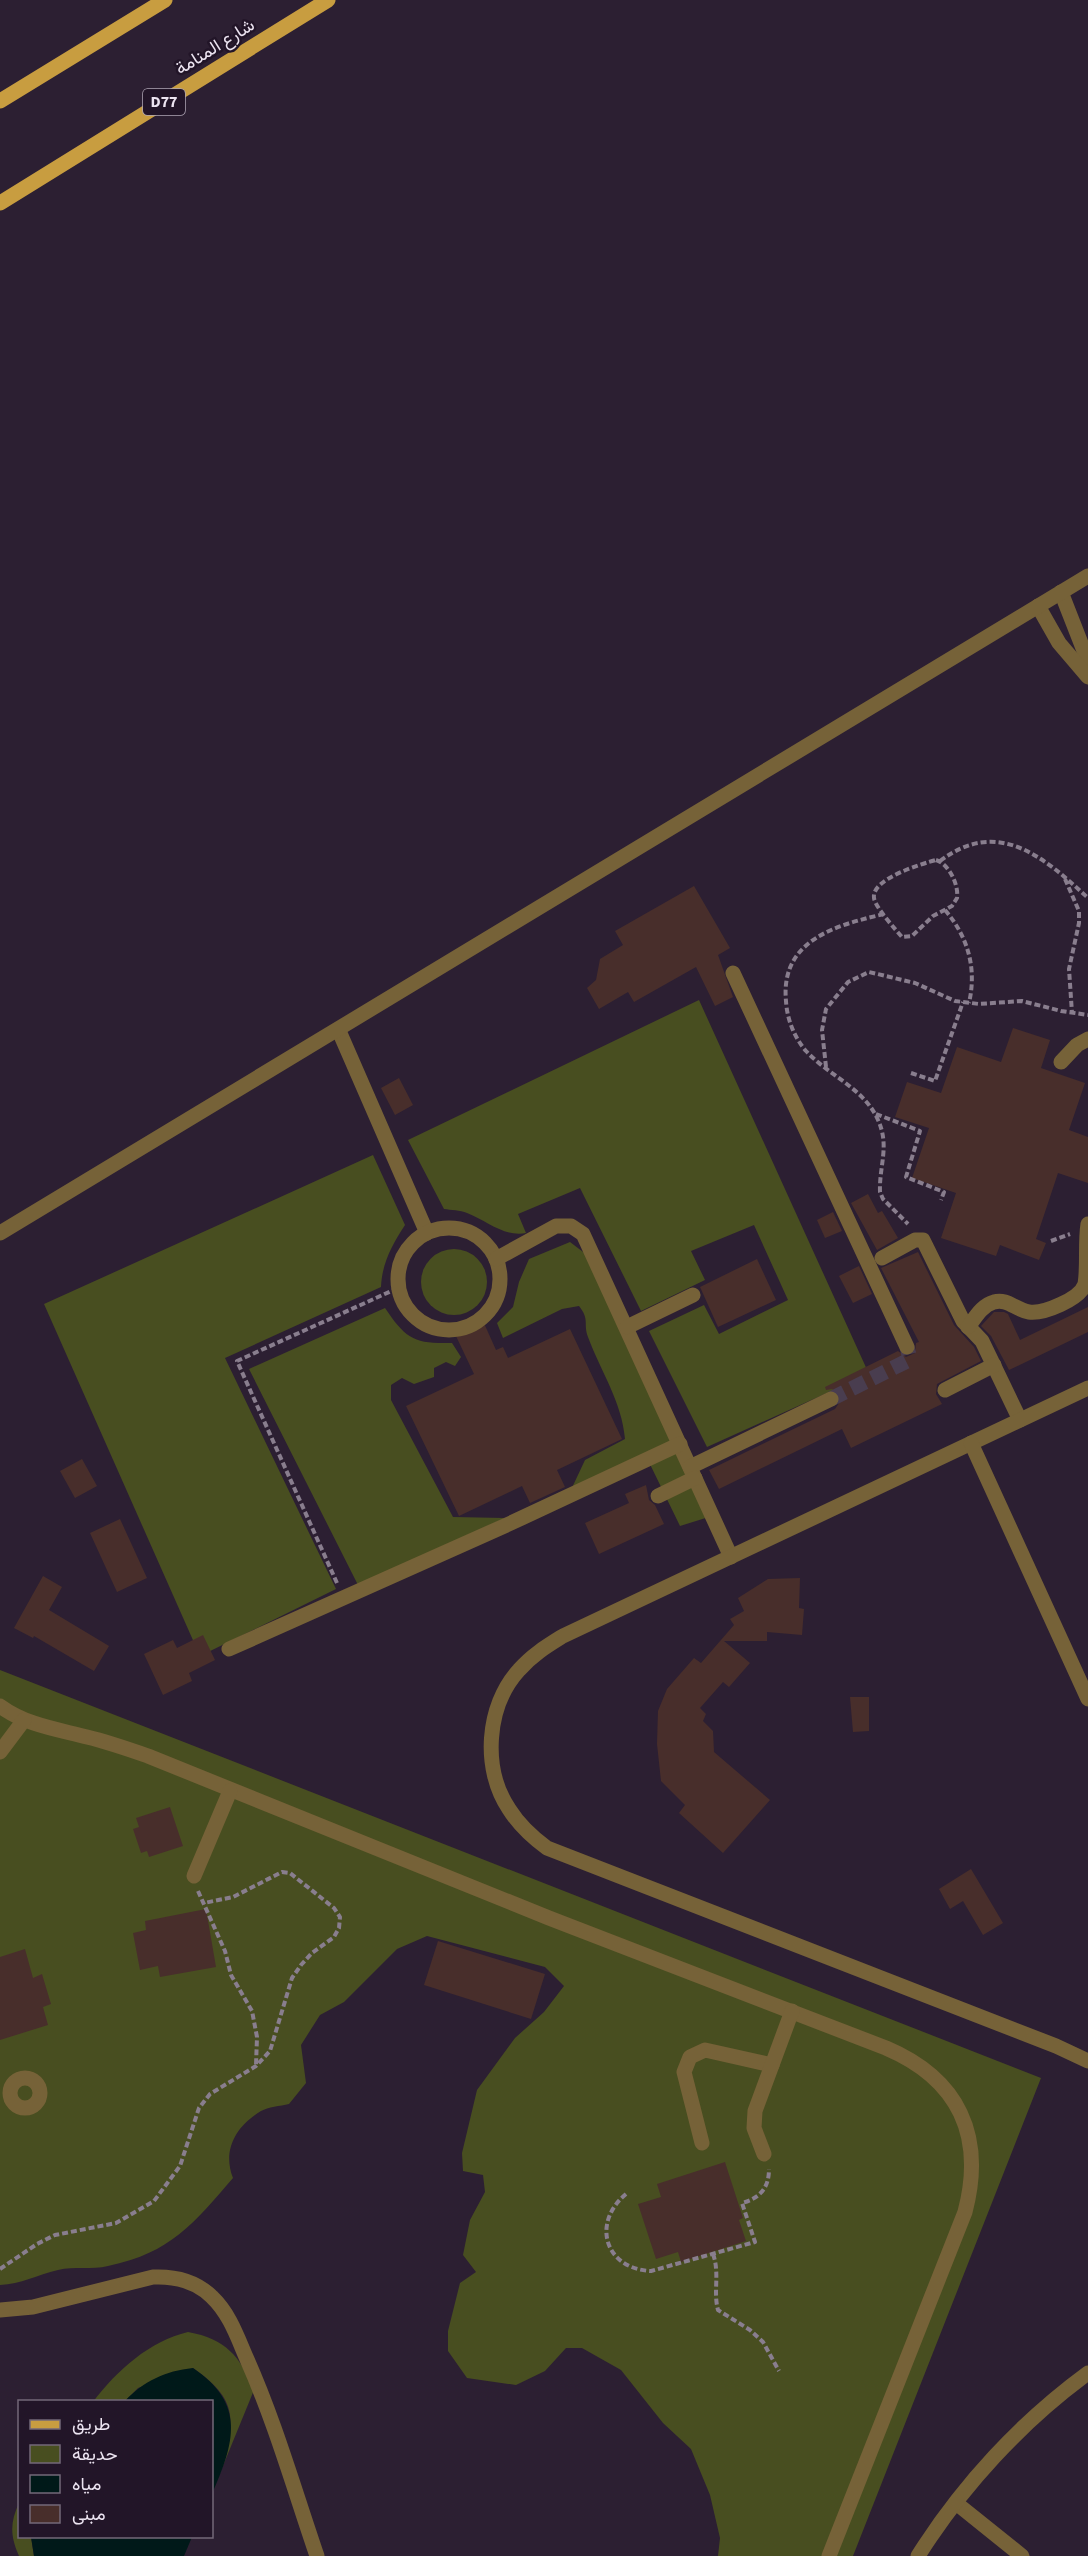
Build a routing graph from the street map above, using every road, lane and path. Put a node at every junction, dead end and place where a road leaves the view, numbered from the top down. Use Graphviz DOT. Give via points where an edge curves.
graph roads {
  1 [pos="165,0"];
  2 [pos="328,0"];
  3 [pos="0,100"];
  4 [pos="0,203"];
  5 [pos="1088,576"];
  6 [pos="1061,592"];
  7 [pos="1038,606"];
  8 [pos="1088,661"];
  9 [pos="1088,677"];
  10 [pos="940,861"];
  11 [pos="1065,878"];
  12 [pos="1088,898"];
  13 [pos="945,910"];
  14 [pos="884,914"];
  15 [pos="733,973"];
  16 [pos="963,1002"];
  17 [pos="969,1003"];
  18 [pos="1072,1013"];
  19 [pos="1088,1014"];
  20 [pos="339,1031"];
  21 [pos="1088,1039"];
  22 [pos="1061,1062"];
  23 [pos="826,1069"];
  24 [pos="911,1072"];
  25 [pos="875,1114"];
  26 [pos="941,1200"];
  27 [pos="1088,1224"];
  28 [pos="0,1233"];
  29 [pos="427,1233"];
  30 [pos="923,1240"];
  31 [pos="882,1258"];
  32 [pos="496,1259"];
  33 [pos="399,1288"];
  34 [pos="693,1295"];
  35 [pos="627,1327"];
  36 [pos="968,1327"];
  37 [pos="907,1347"];
  38 [pos="994,1365"];
  39 [pos="1088,1388"];
  40 [pos="945,1390"];
  41 [pos="831,1399"];
  42 [pos="1020,1420"];
  43 [pos="971,1443"];
  44 [pos="680,1444"];
  45 [pos="692,1473"];
  46 [pos="658,1496"];
  47 [pos="731,1557"];
  48 [pos="344,1597"];
  49 [pos="229,1649"];
  50 [pos="1088,1699"];
  51 [pos="2,1712"];
  52 [pos="24,1720"];
  53 [pos="0,1752"];
  54 [pos="230,1791"];
  55 [pos="194,1876"];
  56 [pos="204,1904"];
  57 [pos="792,2012"];
  58 [pos="1088,2061"];
  59 [pos="772,2065"];
  60 [pos="256,2066"];
  61 [pos="702,2144"];
  62 [pos="764,2154"];
  63 [pos="626,2194"];
  64 [pos="713,2254"];
  65 [pos="0,2269"];
  66 [pos="0,2310"];
  67 [pos="779,2371"];
  68 [pos="1088,2373"];
  69 [pos="956,2503"];
  70 [pos="317,2556"];
  71 [pos="829,2556"];
  72 [pos="918,2556"];
  73 [pos="1022,2556"];
  1 -- 3 [label="main road"];
  2 -- 4 [label="main road, شارع المنامة / D77"];
  5 -- 6 [label="street"];
  6 -- 7 [label="street"];
  6 -- 8 [label="street"];
  7 -- 9 [label="street" via="1059,643"];
  7 -- 20 [label="street"];
  10 -- 11 [label="path" via="970,844 1004,842 1031,852"];
  10 -- 13 [label="path" via="952,876 958,893 955,902"];
  10 -- 14 [label="path" via="918,865 877,887 874,898"];
  11 -- 12 [label="path"];
  11 -- 18 [label="path" via="1078,911 1069,969"];
  13 -- 14 [label="path" via="907,938"];
  13 -- 17 [label="path" via="968,946 973,975"];
  14 -- 23 [label="path" via="842,924 819,935 800,953 787,977 786,1004 795,1035"];
  15 -- 37 [label="street"];
  16 -- 17 [label="path"];
  16 -- 23 [label="path" via="888,975 869,972 858,976 839,990 826,1009 822,1030"];
  16 -- 24 [label="path" via="935,1081"];
  17 -- 18 [label="path" via="1022,1001"];
  18 -- 19 [label="path"];
  20 -- 28 [label="street"];
  20 -- 29 [label="street"];
  21 -- 22 [label="street"];
  23 -- 25 [label="path" via="863,1097"];
  25 -- 26 [label="path" via="920,1131 906,1177 944,1192"];
  25 -- 30 [label="path" via="885,1145 880,1192"];
  27 -- 36 [label="street" via="1087,1280 1081,1292 1031,1313 1000,1300 991,1302"];
  29 -- 32 [label="street" via="454,1228 467,1231 479,1238"];
  29 -- 33 [label="street" via="411,1246 401,1262"];
  30 -- 31 [label="street"];
  30 -- 36 [label="street"];
  32 -- 33 [label="street" via="500,1287 495,1301 488,1313 464,1328 449,1330 422,1323 407,1308"];
  32 -- 35 [label="street" via="556,1226 571,1226 591,1246"];
  33 -- 48 [label="path" via="237,1362"];
  34 -- 35 [label="street"];
  35 -- 44 [label="street"];
  36 -- 38 [label="street" via="982,1341"];
  38 -- 40 [label="street"];
  38 -- 42 [label="street"];
  39 -- 42 [label="street"];
  41 -- 45 [label="street"];
  42 -- 43 [label="street"];
  43 -- 47 [label="street"];
  43 -- 50 [label="street"];
  44 -- 45 [label="street"];
  44 -- 48 [label="street"];
  45 -- 46 [label="street"];
  45 -- 47 [label="street"];
  47 -- 58 [label="street" via="563,1636 538,1651 517,1671 502,1696 492,1733 496,1781 508,1808 525,1831 574,1861 1040,2039"];
  48 -- 49 [label="street"];
  51 -- 52 [label="street"];
  52 -- 53 [label="street"];
  52 -- 54 [label="street" via="118,1745"];
  54 -- 55 [label="street"];
  54 -- 57 [label="street"];
  55 -- 56 [label="path"];
  56 -- 60 [label="path" via="231,1975 252,2011 257,2037"];
  56 -- 60 [label="path" via="233,1897 282,1872 290,1873 340,1917 334,1937 312,1953 292,1978 270,2052"];
  57 -- 59 [label="street"];
  57 -- 71 [label="street" via="910,2058 930,2073 948,2091 961,2113 970,2137 973,2162 965,2212"];
  59 -- 61 [label="street" via="705,2050 690,2057 684,2072"];
  59 -- 62 [label="street" via="754,2120"];
  60 -- 65 [label="path" via="210,2094 199,2108 180,2166 154,2201 116,2223 55,2235"];
  62 -- 64 [label="path" via="769,2179 754,2199 742,2203 755,2242"];
  63 -- 64 [label="path" via="610,2212 607,2237 618,2259 627,2266 651,2271"];
  64 -- 67 [label="path" via="717,2265 718,2310 763,2342"];
  66 -- 70 [label="street" via="33,2307 170,2276 213,2298 232,2325 255,2376"];
  68 -- 69 [label="street" via="1015,2436"];
  69 -- 72 [label="street"];
  69 -- 73 [label="street"];
}
